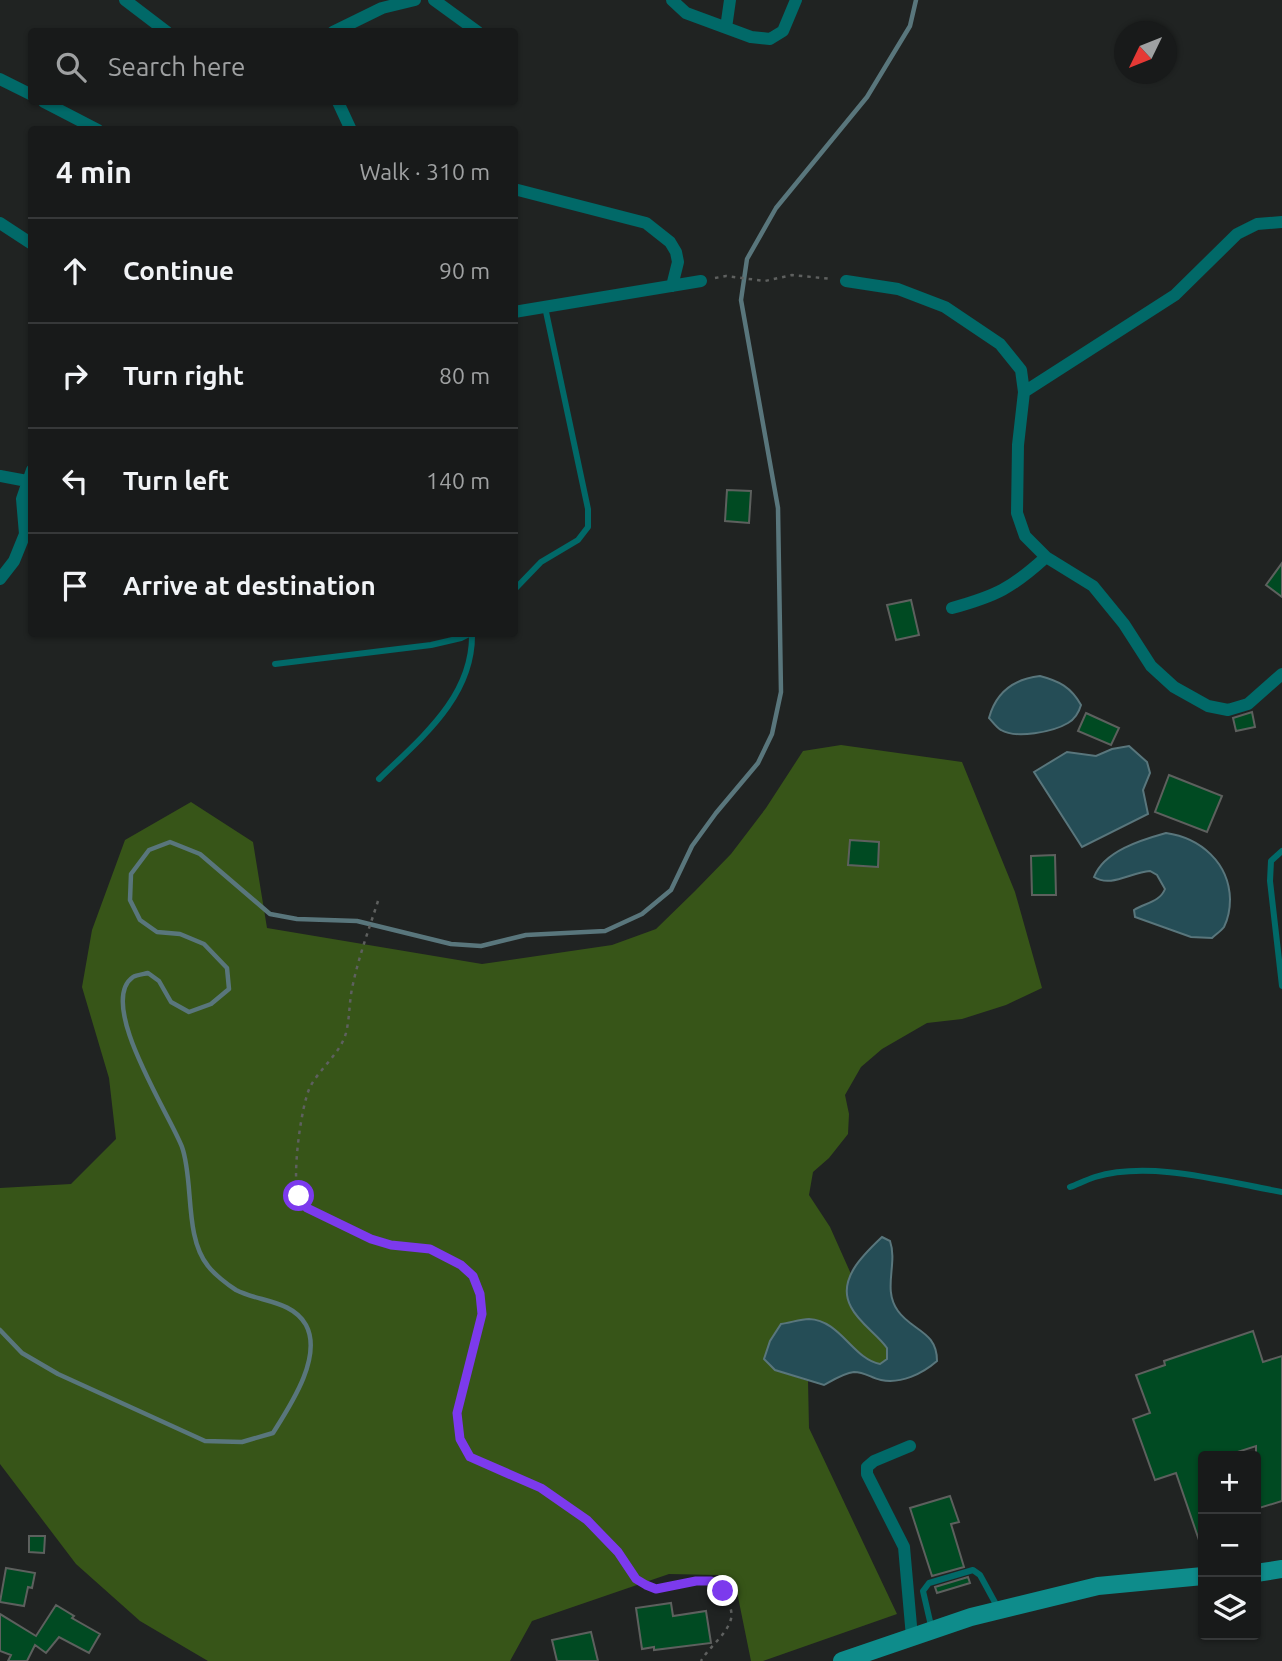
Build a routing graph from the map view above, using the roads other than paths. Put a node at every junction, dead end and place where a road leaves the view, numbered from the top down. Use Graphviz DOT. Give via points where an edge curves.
graph roads {
  1 [pos="125,0"];
  2 [pos="415,0"];
  3 [pos="434,0"];
  4 [pos="671,0"];
  5 [pos="730,0"];
  6 [pos="796,0"];
  7 [pos="162,28"];
  8 [pos="341,28"];
  9 [pos="472,28"];
  10 [pos="726,28"];
  11 [pos="0,79"];
  12 [pos="28,93"];
  13 [pos="50,105"];
  14 [pos="339,105"];
  15 [pos="90,126"];
  16 [pos="349,126"];
  17 [pos="518,190"];
  18 [pos="1282,222"];
  19 [pos="0,223"];
  20 [pos="28,241"];
  21 [pos="701,281"];
  22 [pos="846,281"];
  23 [pos="672,286"];
  24 [pos="545,307"];
  25 [pos="518,311"];
  26 [pos="1024,392"];
  27 [pos="28,475"];
  28 [pos="0,477"];
  29 [pos="28,478"];
  30 [pos="1046,557"];
  31 [pos="0,579"];
  32 [pos="518,586"];
  33 [pos="951,608"];
  34 [pos="464,637"];
  35 [pos="471,637"];
  36 [pos="275,664"];
  37 [pos="1282,674"];
  38 [pos="379,779"];
  39 [pos="1282,851"];
  40 [pos="1282,986"];
  41 [pos="1070,1187"];
  42 [pos="1282,1192"];
  43 [pos="910,1446"];
  44 [pos="1282,1569"];
  45 [pos="1261,1572"];
  46 [pos="1198,1576"];
  47 [pos="999,1610"];
  48 [pos="932,1630"];
  49 [pos="912,1637"];
  50 [pos="842,1661"];
  1 -- 7 [label="street"];
  2 -- 8 [label="street" via="382,8"];
  3 -- 9 [label="street"];
  4 -- 10 [label="street" via="687,13"];
  5 -- 10 [label="street"];
  6 -- 10 [label="street" via="783,31 770,39"];
  11 -- 12 [label="street"];
  13 -- 15 [label="street"];
  14 -- 16 [label="street"];
  17 -- 23 [label="street" via="646,223 676,252"];
  18 -- 26 [label="street" via="1257,224 1237,234 1175,295"];
  19 -- 20 [label="street"];
  21 -- 23 [label="street"];
  22 -- 26 [label="street" via="898,289 945,307 1000,344 1021,370"];
  23 -- 24 [label="street"];
  24 -- 25 [label="street"];
  24 -- 32 [label="lane" via="588,527 578,540 541,562"];
  26 -- 30 [label="street" via="1017,513 1025,536"];
  27 -- 28 [label="street"];
  29 -- 31 [label="street" via="22,499 25,534"];
  30 -- 33 [label="street" via="1019,582 987,598"];
  30 -- 37 [label="street" via="1093,586 1151,666 1174,687 1208,706 1228,710 1248,704"];
  34 -- 36 [label="lane"];
  35 -- 38 [label="lane" via="472,654 459,690 433,726"];
  39 -- 40 [label="lane" via="1271,861 1270,880"];
  41 -- 42 [label="lane" via="1096,1176 1136,1171"];
  43 -- 49 [label="street" via="874,1461 867,1474 904,1547"];
  44 -- 45 [label="main road"];
  46 -- 47 [label="main road" via="1098,1586"];
  47 -- 48 [label="main road"];
  47 -- 48 [label="lane" via="973,1570 929,1583 923,1591"];
  48 -- 49 [label="main road"];
  49 -- 50 [label="main road"];
}
